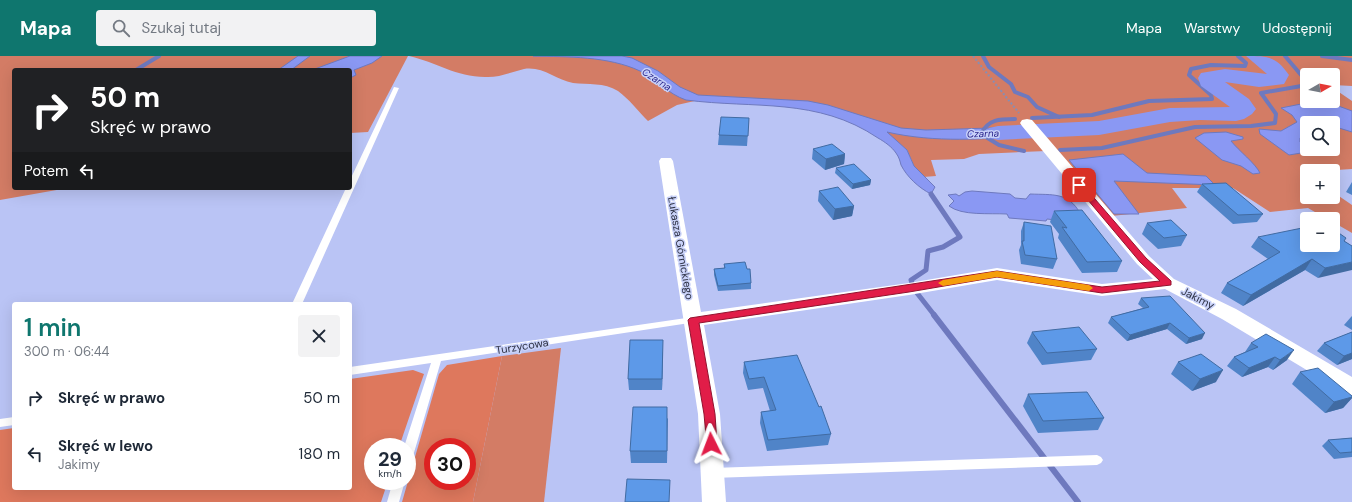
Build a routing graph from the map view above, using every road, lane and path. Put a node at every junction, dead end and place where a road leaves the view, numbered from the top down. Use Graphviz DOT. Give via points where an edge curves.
graph roads {
  1 [pos="973,56"];
  2 [pos="396,88"];
  3 [pos="1027,123"];
  4 [pos="666,161"];
  5 [pos="352,184"];
  6 [pos="349,190"];
  7 [pos="1168,283"];
  8 [pos="298,302"];
  9 [pos="693,320"];
  10 [pos="437,358"];
  11 [pos="352,371"];
  12 [pos="1352,387"];
  13 [pos="12,421"];
  14 [pos="0,423"];
  15 [pos="413,438"];
  16 [pos="1097,460"];
  17 [pos="712,474"];
  18 [pos="396,490"];
  19 [pos="393,502"];
  20 [pos="714,502"];
  1 -- 3 [label="path"];
  2 -- 5 [label="lane"];
  3 -- 7 [label="street, Jakimy" via="1143,260"];
  4 -- 9 [label="street, Łukasza Górnickiego"];
  6 -- 8 [label="lane"];
  7 -- 9 [label="street" via="1102,290 997,274"];
  7 -- 12 [label="street, Jakimy" via="1228,314"];
  9 -- 10 [label="lane, Turzycowa"];
  9 -- 17 [label="street, Łukasza Górnickiego" via="709,414"];
  10 -- 11 [label="lane, Turzycowa"];
  10 -- 15 [label="lane"];
  13 -- 14 [label="lane"];
  16 -- 17 [label="lane"];
  17 -- 20 [label="street, Łukasza Górnickiego"];
  18 -- 19 [label="lane"];
}
